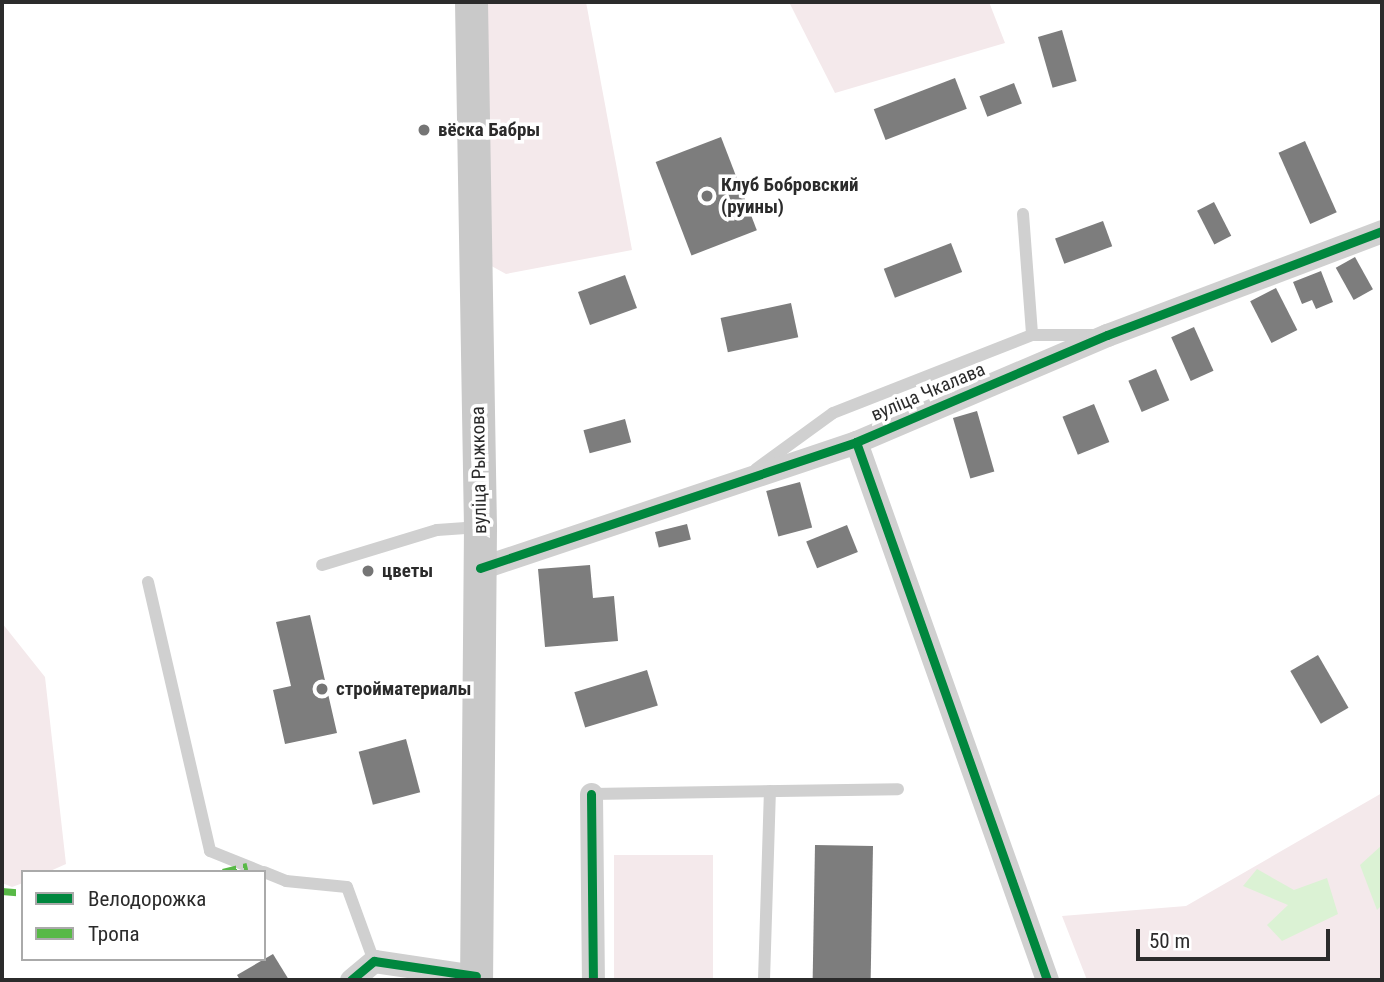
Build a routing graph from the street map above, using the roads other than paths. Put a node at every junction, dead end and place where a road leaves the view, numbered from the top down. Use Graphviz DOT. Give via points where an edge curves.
graph roads {
  1 [pos="471,2"];
  2 [pos="1023,214"];
  3 [pos="1382,231"];
  4 [pos="1032,335"];
  5 [pos="1107,335"];
  6 [pos="856,442"];
  7 [pos="736,483"];
  8 [pos="480,527"];
  9 [pos="322,565"];
  10 [pos="480,568"];
  11 [pos="148,582"];
  12 [pos="898,789"];
  13 [pos="770,791"];
  14 [pos="591,794"];
  15 [pos="258,870"];
  16 [pos="266,873"];
  17 [pos="374,961"];
  18 [pos="476,978"];
  19 [pos="351,980"];
  20 [pos="593,980"];
  21 [pos="764,980"];
  22 [pos="1046,980"];
  1 -- 8 [label="main road, вуліца Рыжкова"];
  2 -- 4 [label="lane"];
  3 -- 5 [label="street, вуліца Чкалава"];
  4 -- 5 [label="lane"];
  4 -- 7 [label="lane" via="833,413"];
  5 -- 6 [label="street, вуліца Чкалава"];
  6 -- 7 [label="street, вуліца Чкалава"];
  6 -- 22 [label="street"];
  7 -- 10 [label="street, вуліца Чкалава"];
  8 -- 9 [label="lane" via="437,530"];
  8 -- 10 [label="main road, вуліца Рыжкова"];
  10 -- 18 [label="main road, вуліца Рыжкова"];
  11 -- 15 [label="lane" via="210,851"];
  12 -- 13 [label="lane"];
  13 -- 14 [label="lane"];
  13 -- 21 [label="lane"];
  14 -- 20 [label="street"];
  16 -- 17 [label="lane" via="286,881 347,887"];
  17 -- 18 [label="street"];
  17 -- 19 [label="street"];
}
